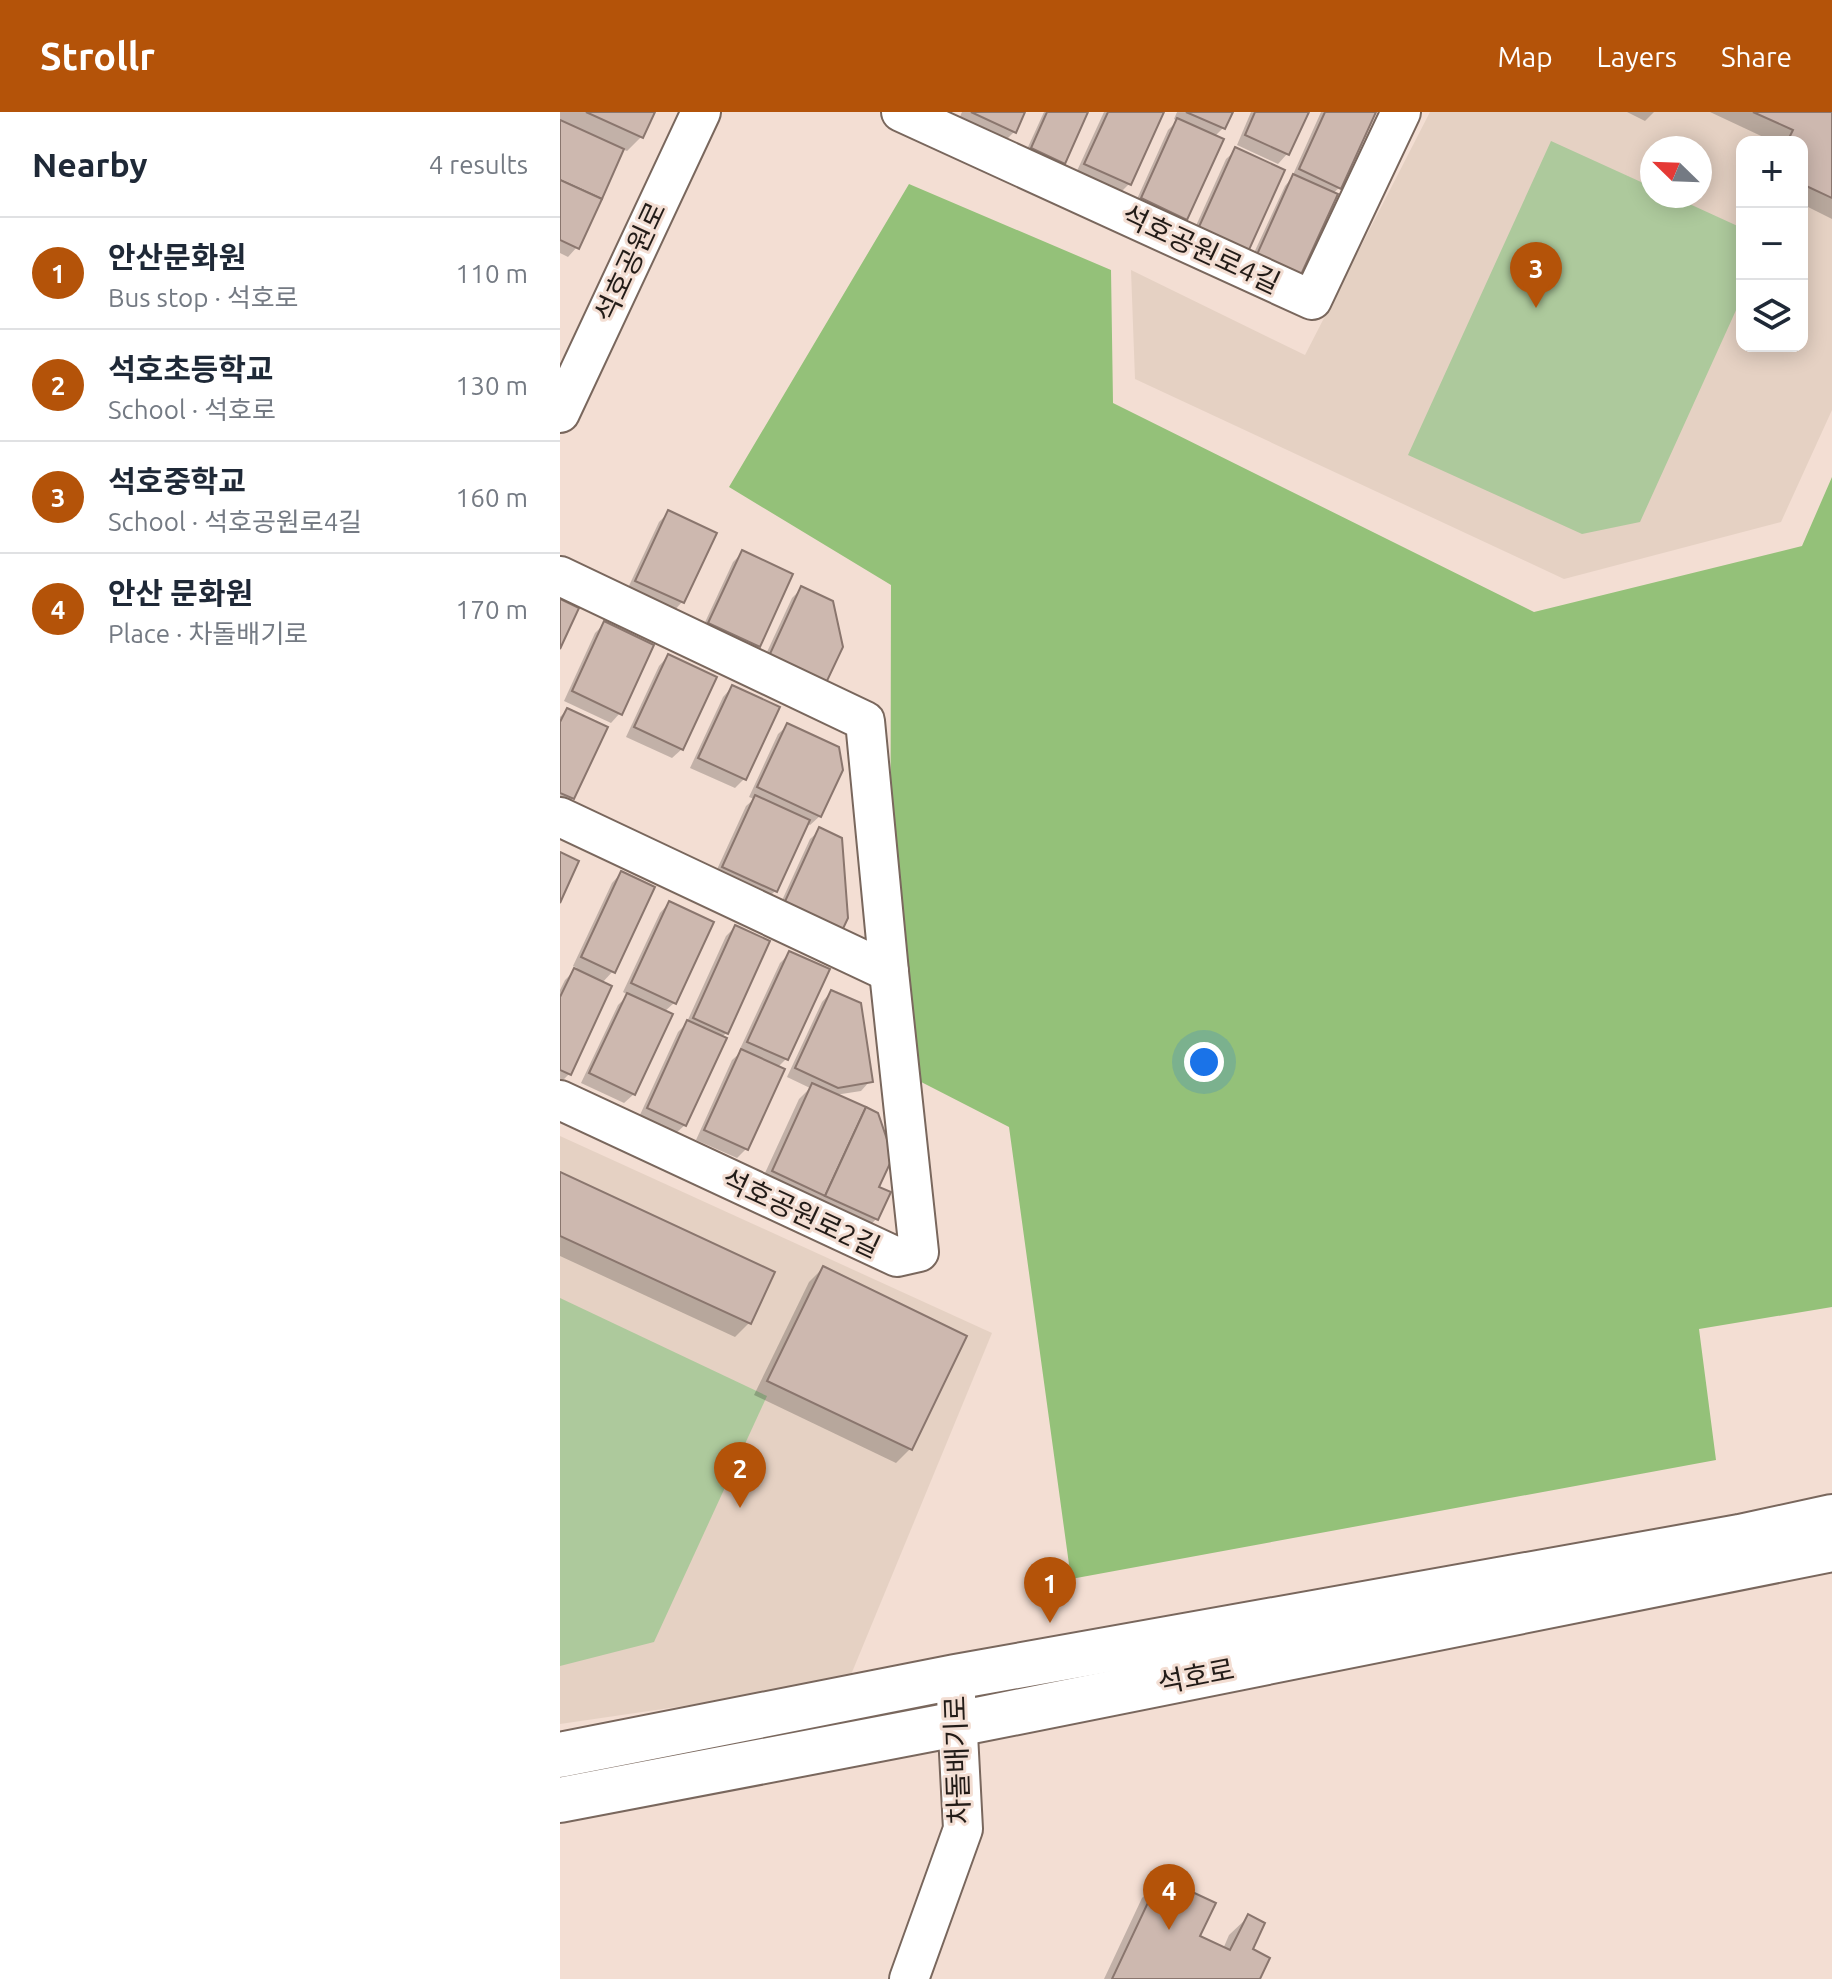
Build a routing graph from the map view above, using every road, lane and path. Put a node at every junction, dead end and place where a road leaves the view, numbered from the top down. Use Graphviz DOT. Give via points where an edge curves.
graph roads {
  1 [pos="701,112"];
  2 [pos="901,112"];
  3 [pos="1401,112"];
  4 [pos="560,413"];
  5 [pos="560,576"];
  6 [pos="560,817"];
  7 [pos="889,972"];
  8 [pos="560,1100"];
  9 [pos="1832,1517"];
  10 [pos="1832,1549"];
  11 [pos="955,1677"];
  12 [pos="957,1724"];
  13 [pos="560,1755"];
  14 [pos="560,1800"];
  15 [pos="909,1979"];
  1 -- 4 [label="street, 석호공원로"];
  2 -- 3 [label="street, 석호공원로4길" via="1312,300"];
  5 -- 7 [label="street, 석호공원로2길" via="865,721"];
  6 -- 7 [label="street"];
  7 -- 8 [label="street, 석호공원로2길" via="919,1252 897,1257"];
  9 -- 11 [label="main road, 석호로"];
  10 -- 12 [label="main road, 석호로"];
  11 -- 12 [label="street, 차돌배기로"];
  11 -- 13 [label="main road, 석호로"];
  12 -- 14 [label="main road, 석호로"];
  12 -- 15 [label="street, 차돌배기로" via="963,1829"];
}
